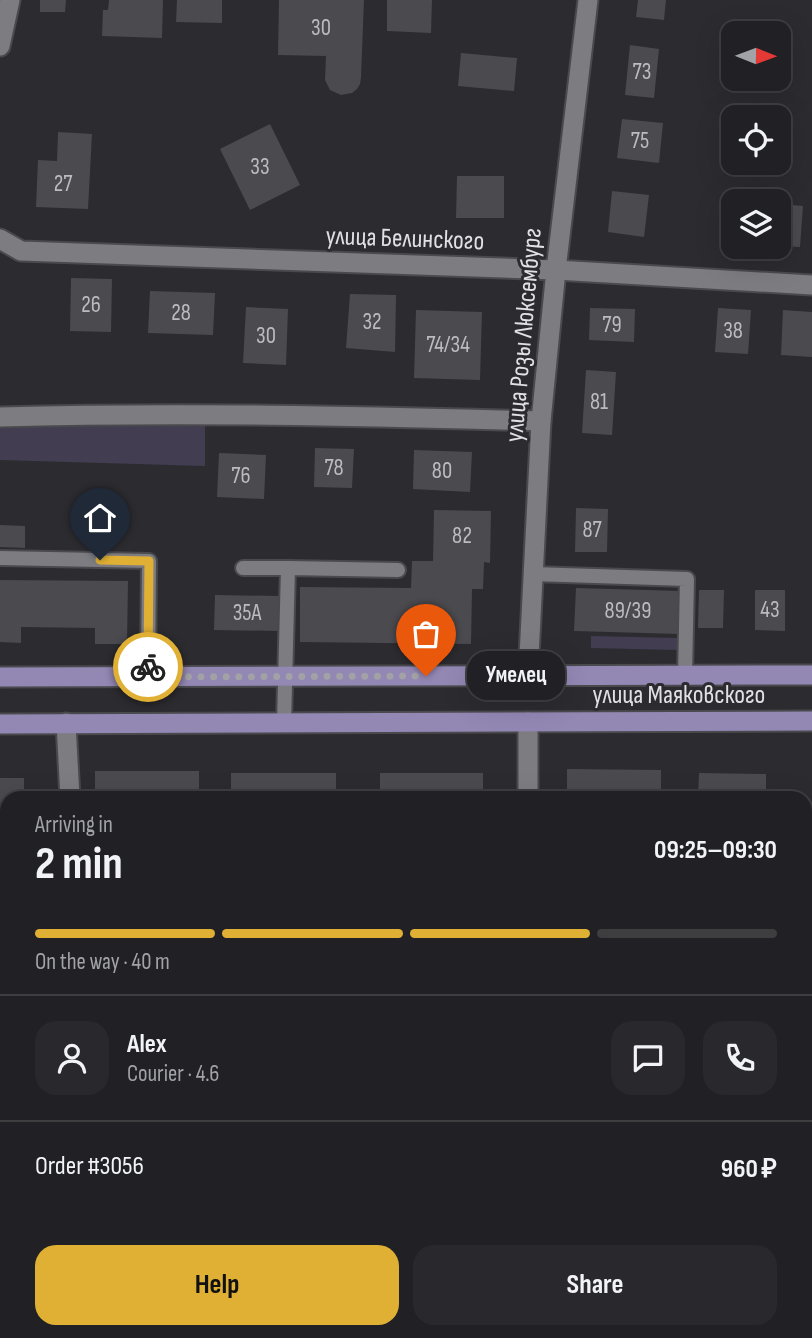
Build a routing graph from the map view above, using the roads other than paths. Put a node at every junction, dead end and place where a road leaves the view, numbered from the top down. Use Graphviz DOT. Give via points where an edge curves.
graph roads {
  1 [pos="10,0"];
  2 [pos="588,0"];
  3 [pos="1,34"];
  4 [pos="0,239"];
  5 [pos="556,270"];
  6 [pos="812,285"];
  7 [pos="0,417"];
  8 [pos="541,421"];
  9 [pos="0,558"];
  10 [pos="243,568"];
  11 [pos="288,568"];
  12 [pos="398,570"];
  13 [pos="533,574"];
  14 [pos="685,675"];
  15 [pos="812,675"];
  16 [pos="286,676"];
  17 [pos="528,676"];
  18 [pos="0,677"];
  19 [pos="148,677"];
  20 [pos="812,721"];
  21 [pos="528,722"];
  22 [pos="0,723"];
  23 [pos="66,723"];
  24 [pos="284,723"];
  25 [pos="71,791"];
  26 [pos="528,791"];
  1 -- 3 [label="street"];
  2 -- 5 [label="street, улица Розы Люксембург"];
  4 -- 5 [label="street, улица Белинского" via="21,251"];
  5 -- 6 [label="street, улица Белинского"];
  5 -- 8 [label="street, улица Розы Люксембург"];
  7 -- 8 [label="street" via="289,414"];
  8 -- 13 [label="street, улица Розы Люксембург"];
  9 -- 19 [label="lane" via="149,561"];
  10 -- 11 [label="lane"];
  11 -- 12 [label="lane"];
  11 -- 16 [label="lane"];
  13 -- 14 [label="lane" via="687,579"];
  13 -- 17 [label="street, улица Розы Люксембург"];
  14 -- 15 [label="main road, улица Маяковского"];
  14 -- 17 [label="main road, улица Маяковского"];
  16 -- 17 [label="main road, улица Маяковского"];
  16 -- 19 [label="main road, улица Маяковского"];
  16 -- 24 [label="lane"];
  18 -- 19 [label="main road, улица Маяковского"];
  20 -- 21 [label="main road, улица Маяковского"];
  21 -- 24 [label="main road, улица Маяковского"];
  21 -- 26 [label="street"];
  22 -- 23 [label="main road, улица Маяковского"];
  23 -- 24 [label="main road, улица Маяковского"];
  23 -- 25 [label="street"];
}
